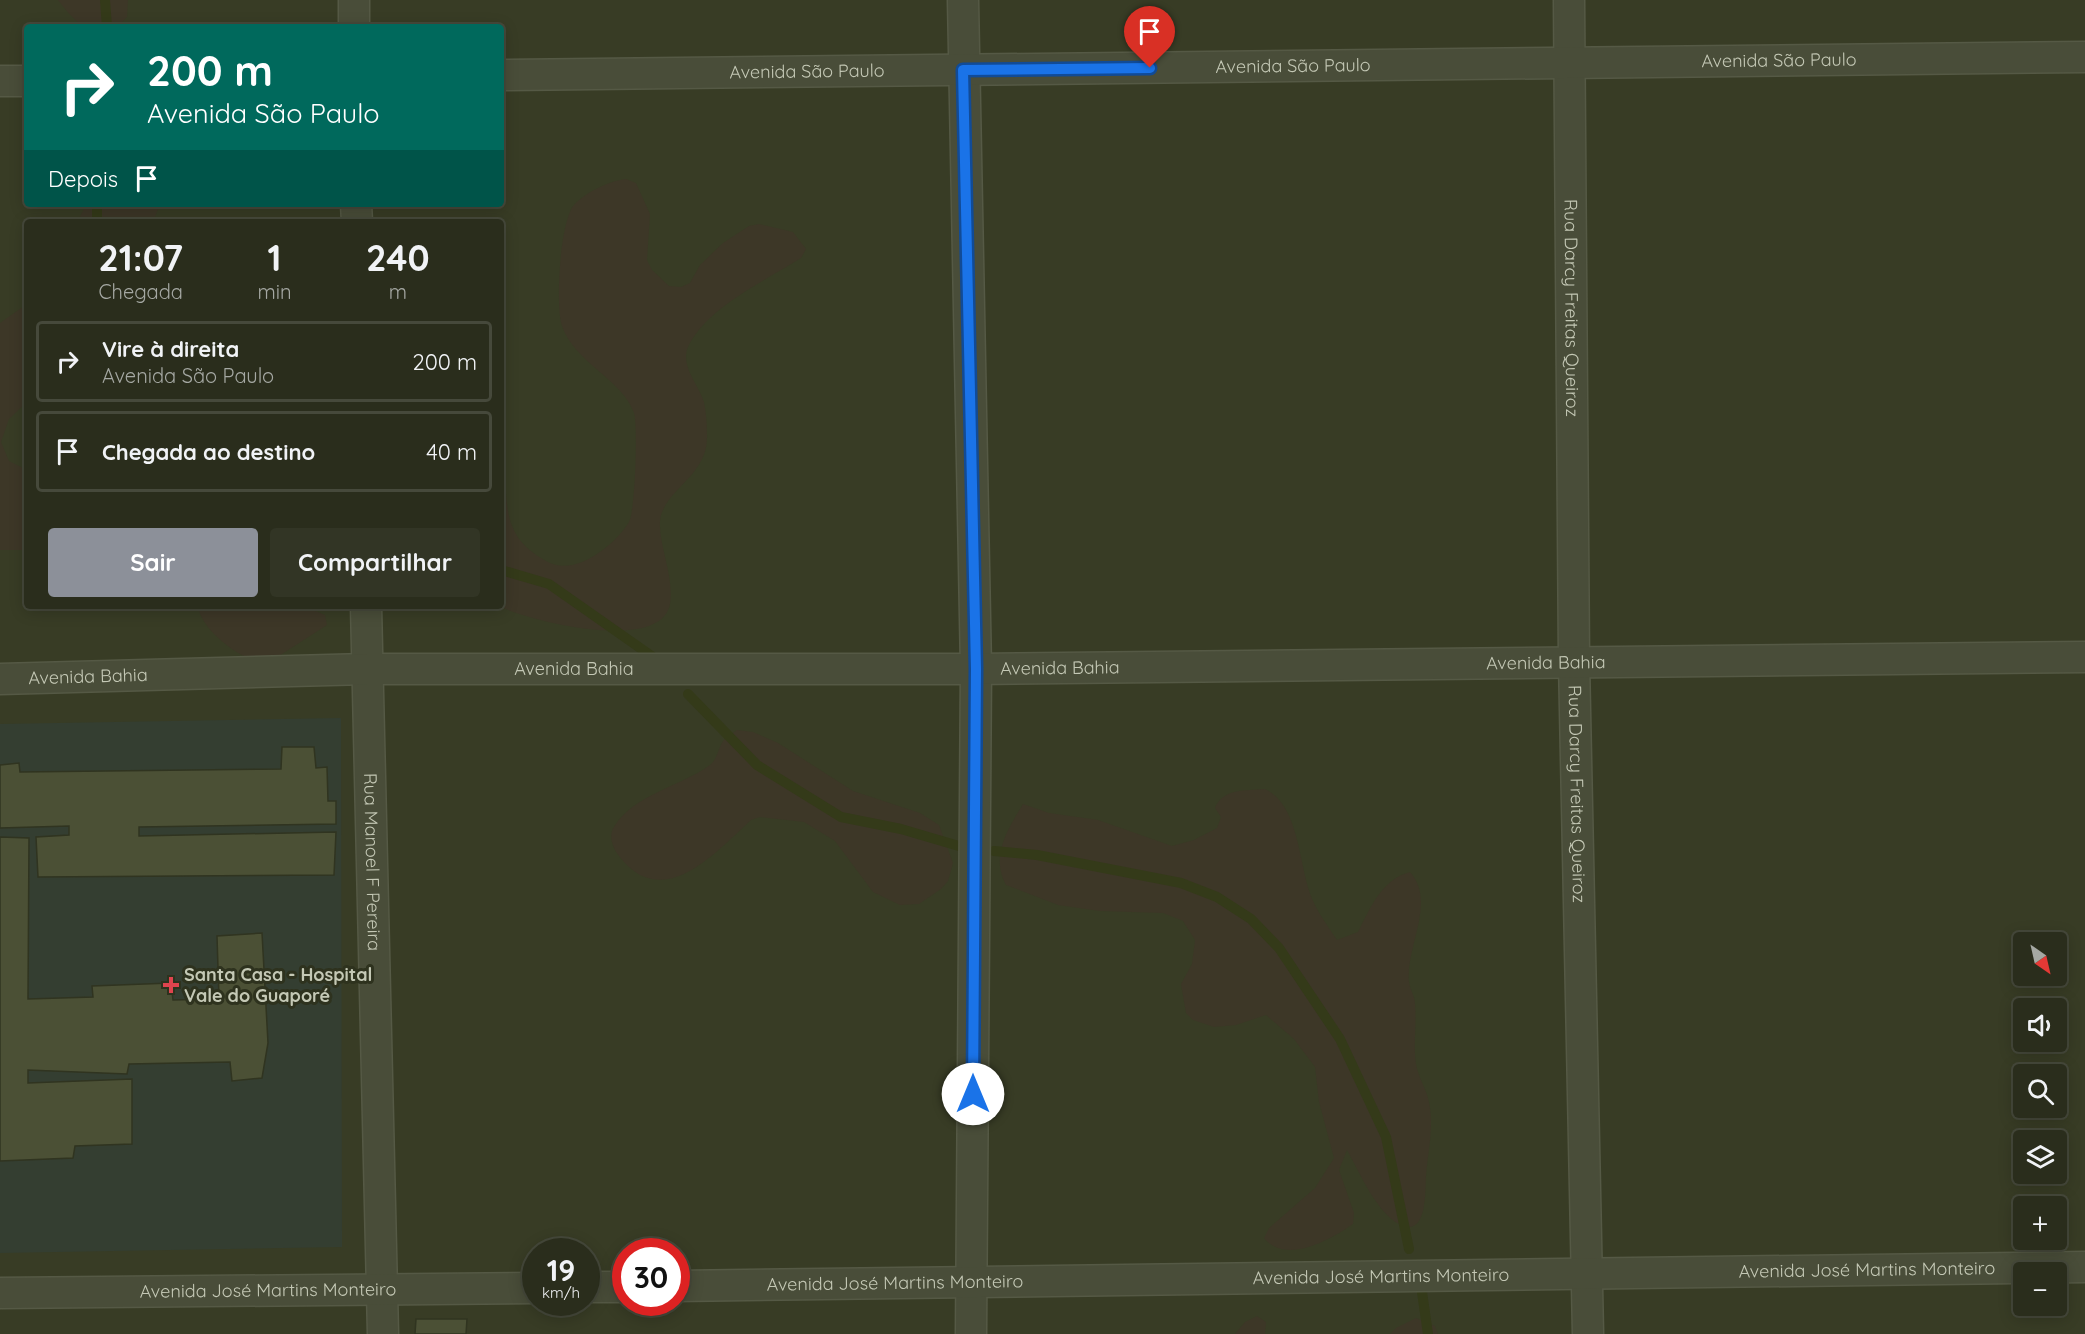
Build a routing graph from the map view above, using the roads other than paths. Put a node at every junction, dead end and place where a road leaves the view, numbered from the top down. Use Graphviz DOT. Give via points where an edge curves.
graph roads {
  1 [pos="354,0"];
  2 [pos="963,0"];
  3 [pos="1569,0"];
  4 [pos="354,24"];
  5 [pos="2085,57"];
  6 [pos="1570,63"];
  7 [pos="963,70"];
  8 [pos="504,75"];
  9 [pos="0,81"];
  10 [pos="24,81"];
  11 [pos="366,609"];
  12 [pos="2085,657"];
  13 [pos="1574,662"];
  14 [pos="367,669"];
  15 [pos="976,669"];
  16 [pos="0,679"];
  17 [pos="2085,1267"];
  18 [pos="1588,1274"];
  19 [pos="971,1282"];
  20 [pos="690,1286"];
  21 [pos="522,1288"];
  22 [pos="382,1290"];
  23 [pos="0,1293"];
  24 [pos="383,1334"];
  25 [pos="971,1334"];
  26 [pos="1588,1334"];
  1 -- 4 [label="street"];
  2 -- 7 [label="street"];
  3 -- 6 [label="street, Rua Darcy Freitas Queiroz"];
  5 -- 6 [label="street, Avenida São Paulo"];
  6 -- 7 [label="street, Avenida São Paulo"];
  6 -- 13 [label="street, Rua Darcy Freitas Queiroz"];
  7 -- 8 [label="street, Avenida São Paulo"];
  7 -- 15 [label="street"];
  9 -- 10 [label="street"];
  11 -- 14 [label="street, Rua Manoel F Pereira"];
  12 -- 13 [label="street, Avenida Bahia"];
  13 -- 15 [label="street, Avenida Bahia"];
  13 -- 18 [label="street, Rua Darcy Freitas Queiroz"];
  14 -- 15 [label="street, Avenida Bahia"];
  14 -- 16 [label="street, Avenida Bahia"];
  14 -- 22 [label="street, Rua Manoel F Pereira"];
  15 -- 19 [label="street"];
  17 -- 18 [label="street, Avenida José Martins Monteiro"];
  18 -- 19 [label="street, Avenida José Martins Monteiro"];
  18 -- 26 [label="street, Rua Darcy Freitas Queiroz"];
  19 -- 20 [label="street, Avenida José Martins Monteiro"];
  19 -- 25 [label="street"];
  21 -- 22 [label="street, Avenida José Martins Monteiro"];
  22 -- 23 [label="street, Avenida José Martins Monteiro"];
  22 -- 24 [label="street, Rua Manoel F Pereira"];
}
